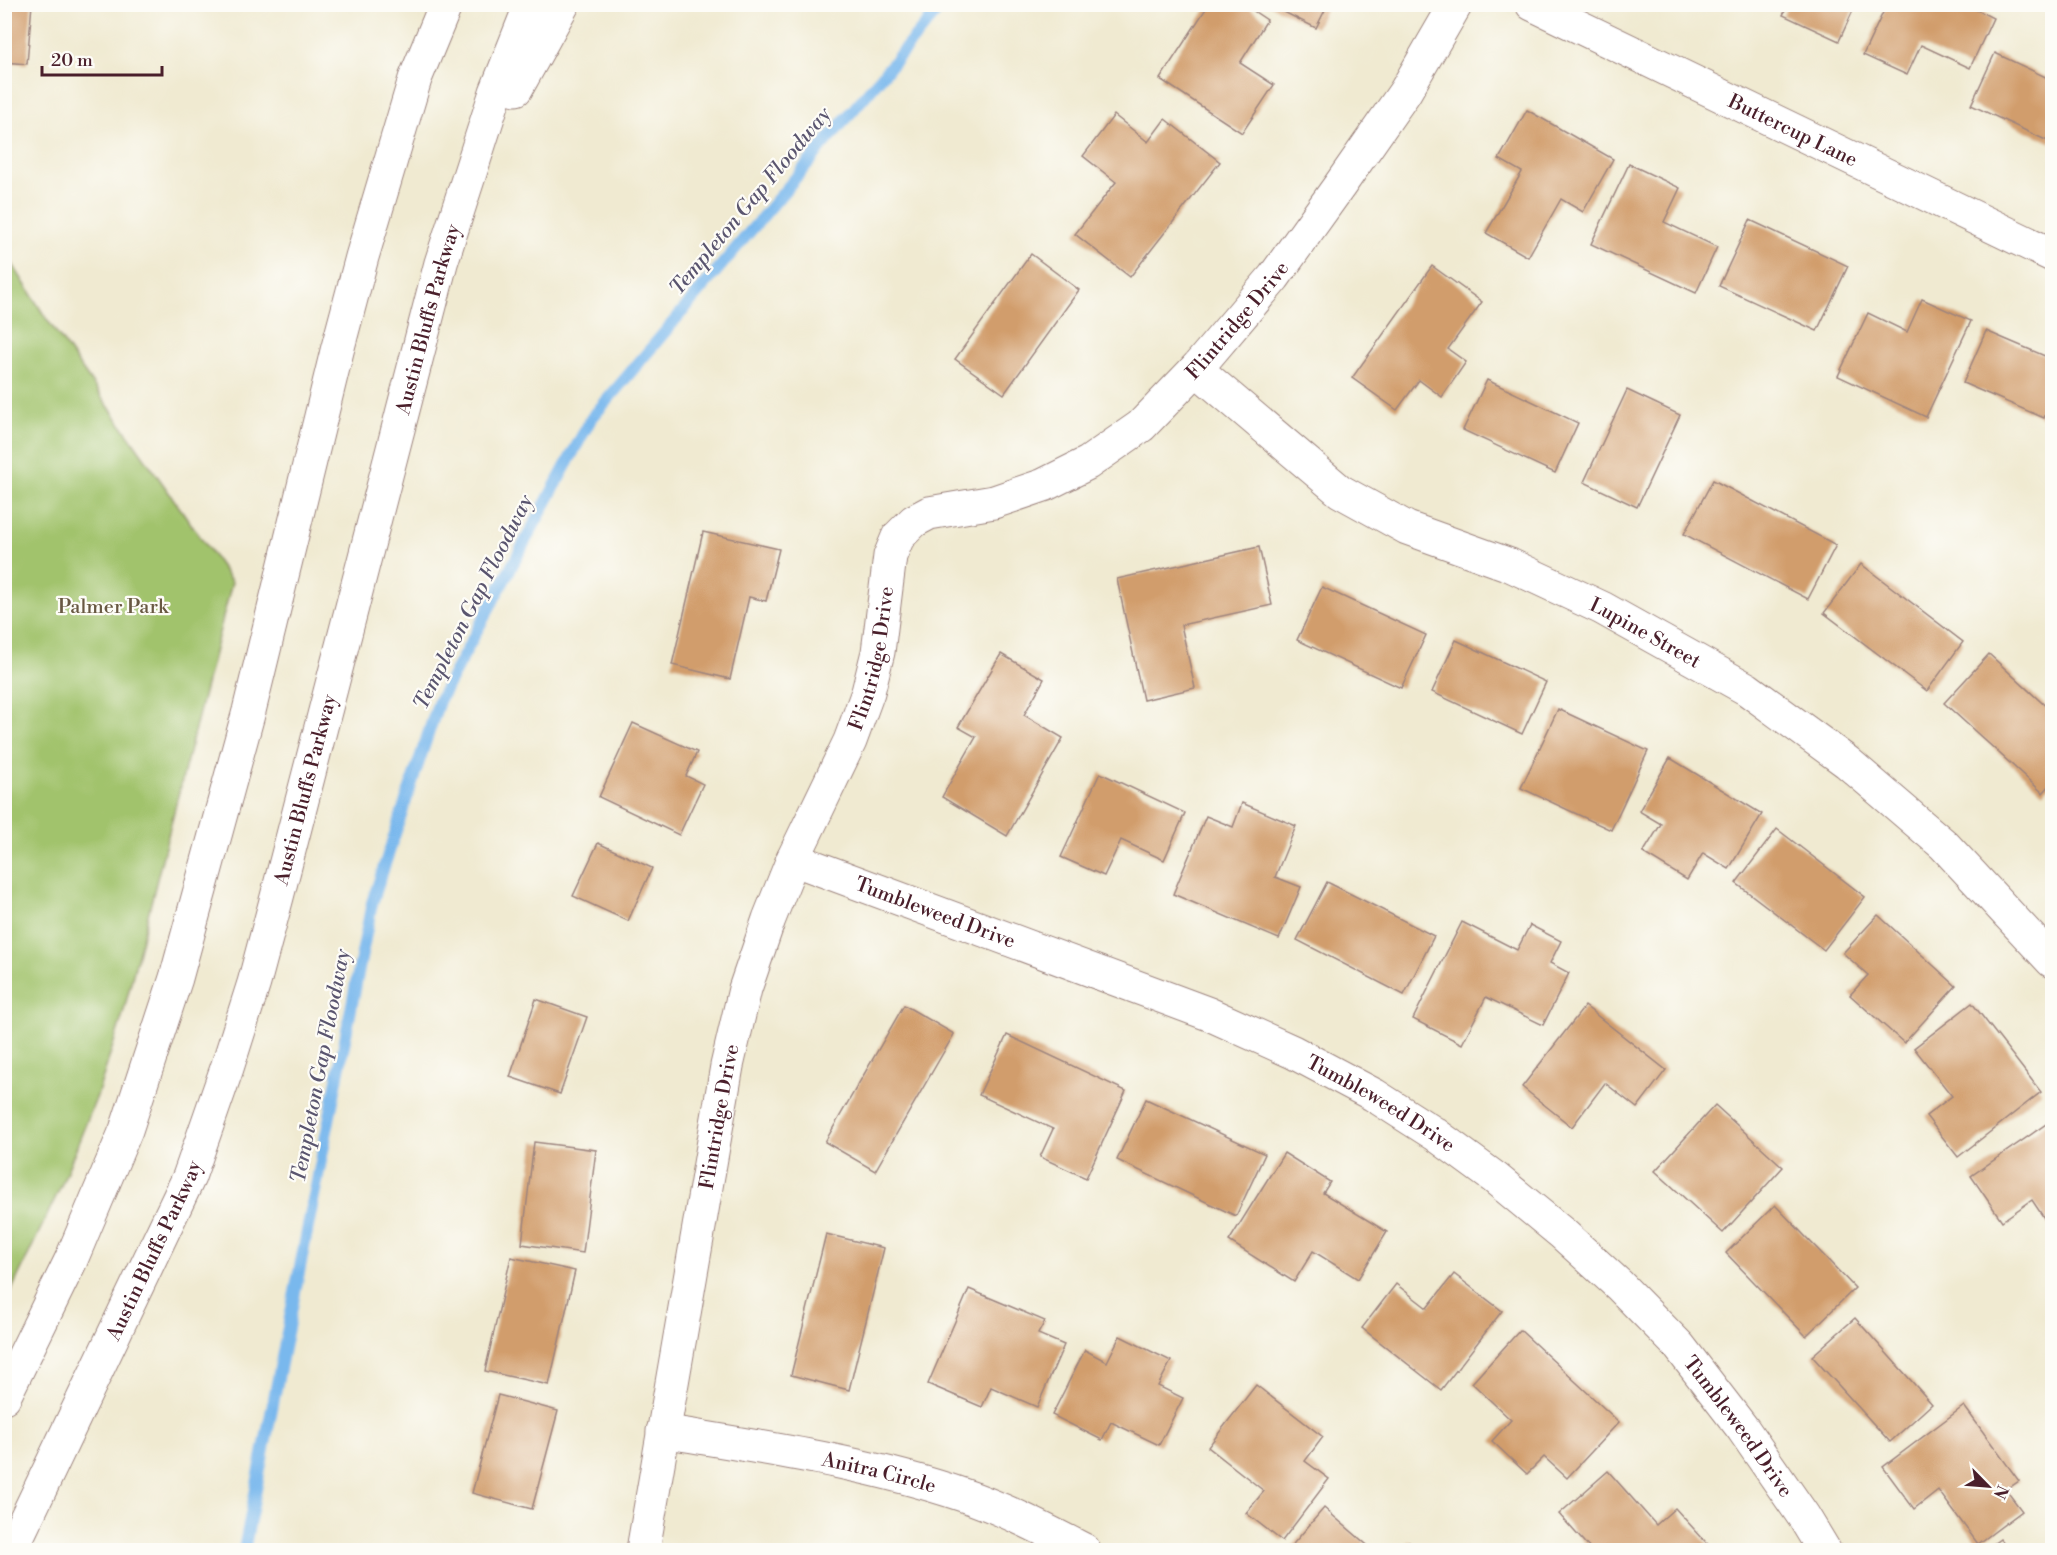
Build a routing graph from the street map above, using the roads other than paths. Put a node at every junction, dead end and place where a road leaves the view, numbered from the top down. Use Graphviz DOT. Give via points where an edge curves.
graph roads {
  1 [pos="434,4"];
  2 [pos="446,4"];
  3 [pos="531,4"];
  4 [pos="563,4"];
  5 [pos="1456,4"];
  6 [pos="1532,4"];
  7 [pos="415,79"];
  8 [pos="468,175"];
  9 [pos="2052,255"];
  10 [pos="1196,369"];
  11 [pos="793,860"];
  12 [pos="2052,961"];
  13 [pos="4,1396"];
  14 [pos="663,1431"];
  15 [pos="11,1551"];
  16 [pos="643,1551"];
  17 [pos="1084,1551"];
  18 [pos="1824,1551"];
  1 -- 7 [label="street"];
  2 -- 7 [label="street"];
  3 -- 8 [label="street, Austin Bluffs Parkway"];
  4 -- 8 [label="street"];
  5 -- 10 [label="street, Flintridge Drive" via="1405,92 1341,185 1274,277"];
  6 -- 9 [label="street, Buttercup Lane"];
  7 -- 13 [label="street" via="359,267 249,711 176,978 126,1130 71,1260"];
  8 -- 15 [label="street, Austin Bluffs Parkway" via="441,263 254,983 227,1068 189,1177"];
  10 -- 11 [label="street, Flintridge Drive" via="1141,426 1088,463 1044,485 994,502 929,513 898,537 890,556 878,652 868,692 850,741"];
  10 -- 12 [label="street, Lupine Street" via="1340,491 1407,528 1510,565 1602,608 1748,689 1847,762 1944,845"];
  11 -- 14 [label="street, Flintridge Drive" via="745,989 727,1066"];
  11 -- 18 [label="street, Tumbleweed Drive" via="1209,1014 1374,1095 1435,1134 1563,1234 1679,1346 1743,1428"];
  14 -- 16 [label="street, Flintridge Drive"];
  14 -- 17 [label="street, Anitra Circle" via="893,1474 964,1495 1027,1521"];
}
